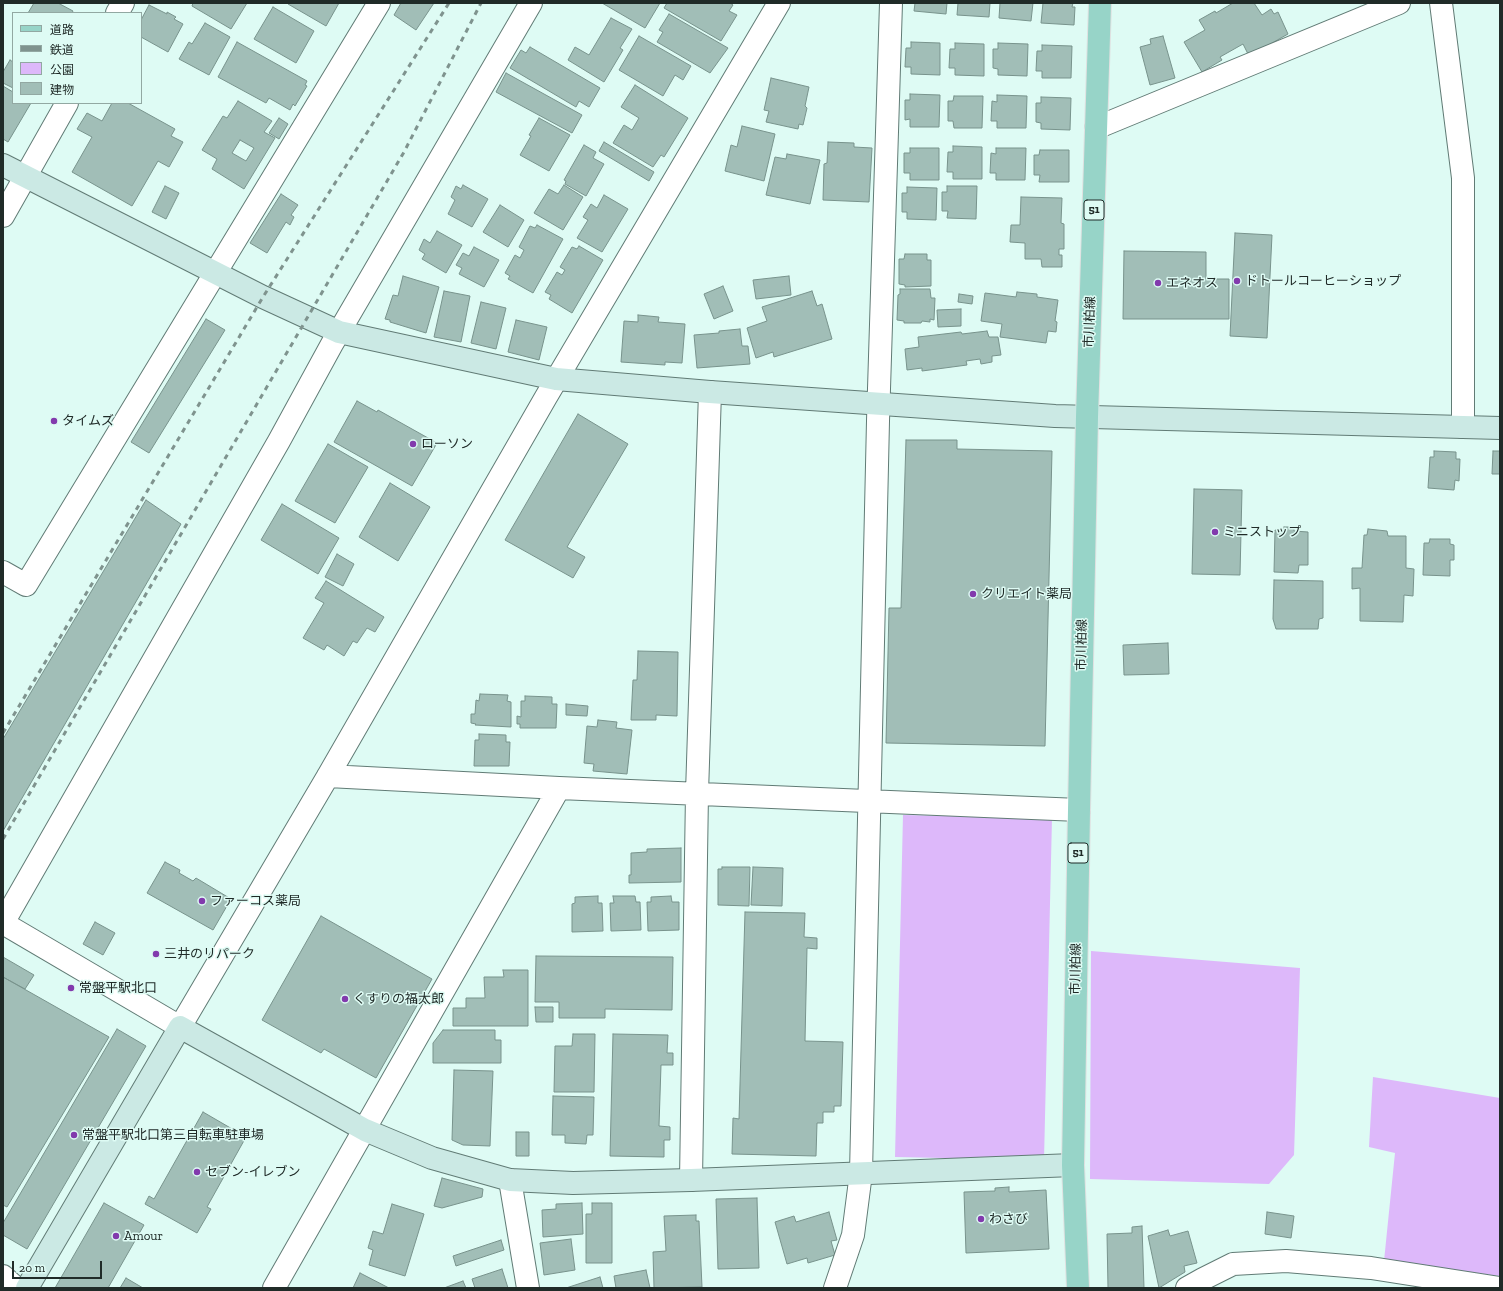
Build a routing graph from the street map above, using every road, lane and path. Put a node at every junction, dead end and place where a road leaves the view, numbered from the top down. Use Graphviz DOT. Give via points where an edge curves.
graph roads {
  1 [pos="123,3"];
  2 [pos="379,3"];
  3 [pos="531,3"];
  4 [pos="780,3"];
  5 [pos="891,3"];
  6 [pos="1100,3"];
  7 [pos="1399,3"];
  8 [pos="1441,3"];
  9 [pos="118,12"];
  10 [pos="66,104"];
  11 [pos="1096,128"];
  12 [pos="3,165"];
  13 [pos="26,176"];
  14 [pos="3,216"];
  15 [pos="215,272"];
  16 [pos="339,332"];
  17 [pos="556,379"];
  18 [pos="710,392"];
  19 [pos="878,403"];
  20 [pos="1087,417"];
  21 [pos="1464,427"];
  22 [pos="1500,428"];
  23 [pos="3,572"];
  24 [pos="328,776"];
  25 [pos="559,788"];
  26 [pos="698,793"];
  27 [pos="869,802"];
  28 [pos="1079,810"];
  29 [pos="3,923"];
  30 [pos="180,1027"];
  31 [pos="365,1130"];
  32 [pos="1073,1166"];
  33 [pos="860,1173"];
  34 [pos="510,1180"];
  35 [pos="691,1180"];
  36 [pos="3,1276"];
  37 [pos="16,1288"];
  38 [pos="27,1288"];
  39 [pos="274,1288"];
  40 [pos="528,1288"];
  41 [pos="835,1288"];
  42 [pos="1078,1288"];
  43 [pos="1188,1288"];
  44 [pos="1500,1288"];
  1 -- 9 [label="street"];
  2 -- 15 [label="street"];
  3 -- 16 [label="street"];
  4 -- 17 [label="street"];
  5 -- 19 [label="street"];
  6 -- 11 [label="main road, 市川柏線 / 51"];
  7 -- 11 [label="street"];
  8 -- 21 [label="street" via="1463,178"];
  10 -- 13 [label="street"];
  11 -- 20 [label="main road, 市川柏線 / 51"];
  12 -- 13 [label="street"];
  13 -- 14 [label="street"];
  13 -- 15 [label="street"];
  15 -- 16 [label="street"];
  15 -- 23 [label="street" via="26,585"];
  16 -- 17 [label="street"];
  16 -- 29 [label="street"];
  17 -- 18 [label="street"];
  17 -- 24 [label="street"];
  18 -- 19 [label="street"];
  18 -- 26 [label="street"];
  19 -- 20 [label="street"];
  19 -- 27 [label="street"];
  20 -- 21 [label="street"];
  20 -- 28 [label="main road, 市川柏線 / 51"];
  21 -- 22 [label="street"];
  24 -- 25 [label="street"];
  24 -- 30 [label="street"];
  25 -- 26 [label="street"];
  25 -- 31 [label="street"];
  26 -- 27 [label="street"];
  26 -- 35 [label="street"];
  27 -- 28 [label="street"];
  27 -- 33 [label="street"];
  28 -- 32 [label="main road, 市川柏線 / 51"];
  29 -- 30 [label="street"];
  30 -- 31 [label="street"];
  30 -- 38 [label="street"];
  31 -- 34 [label="street" via="432,1158"];
  31 -- 39 [label="street"];
  32 -- 33 [label="street"];
  32 -- 42 [label="main road, 市川柏線 / 51"];
  33 -- 35 [label="street"];
  33 -- 41 [label="street" via="853,1235"];
  34 -- 35 [label="street" via="573,1183"];
  34 -- 40 [label="street"];
  36 -- 37 [label="street"];
  43 -- 44 [label="street" via="1233,1264 1286,1261 1371,1268"];
}
